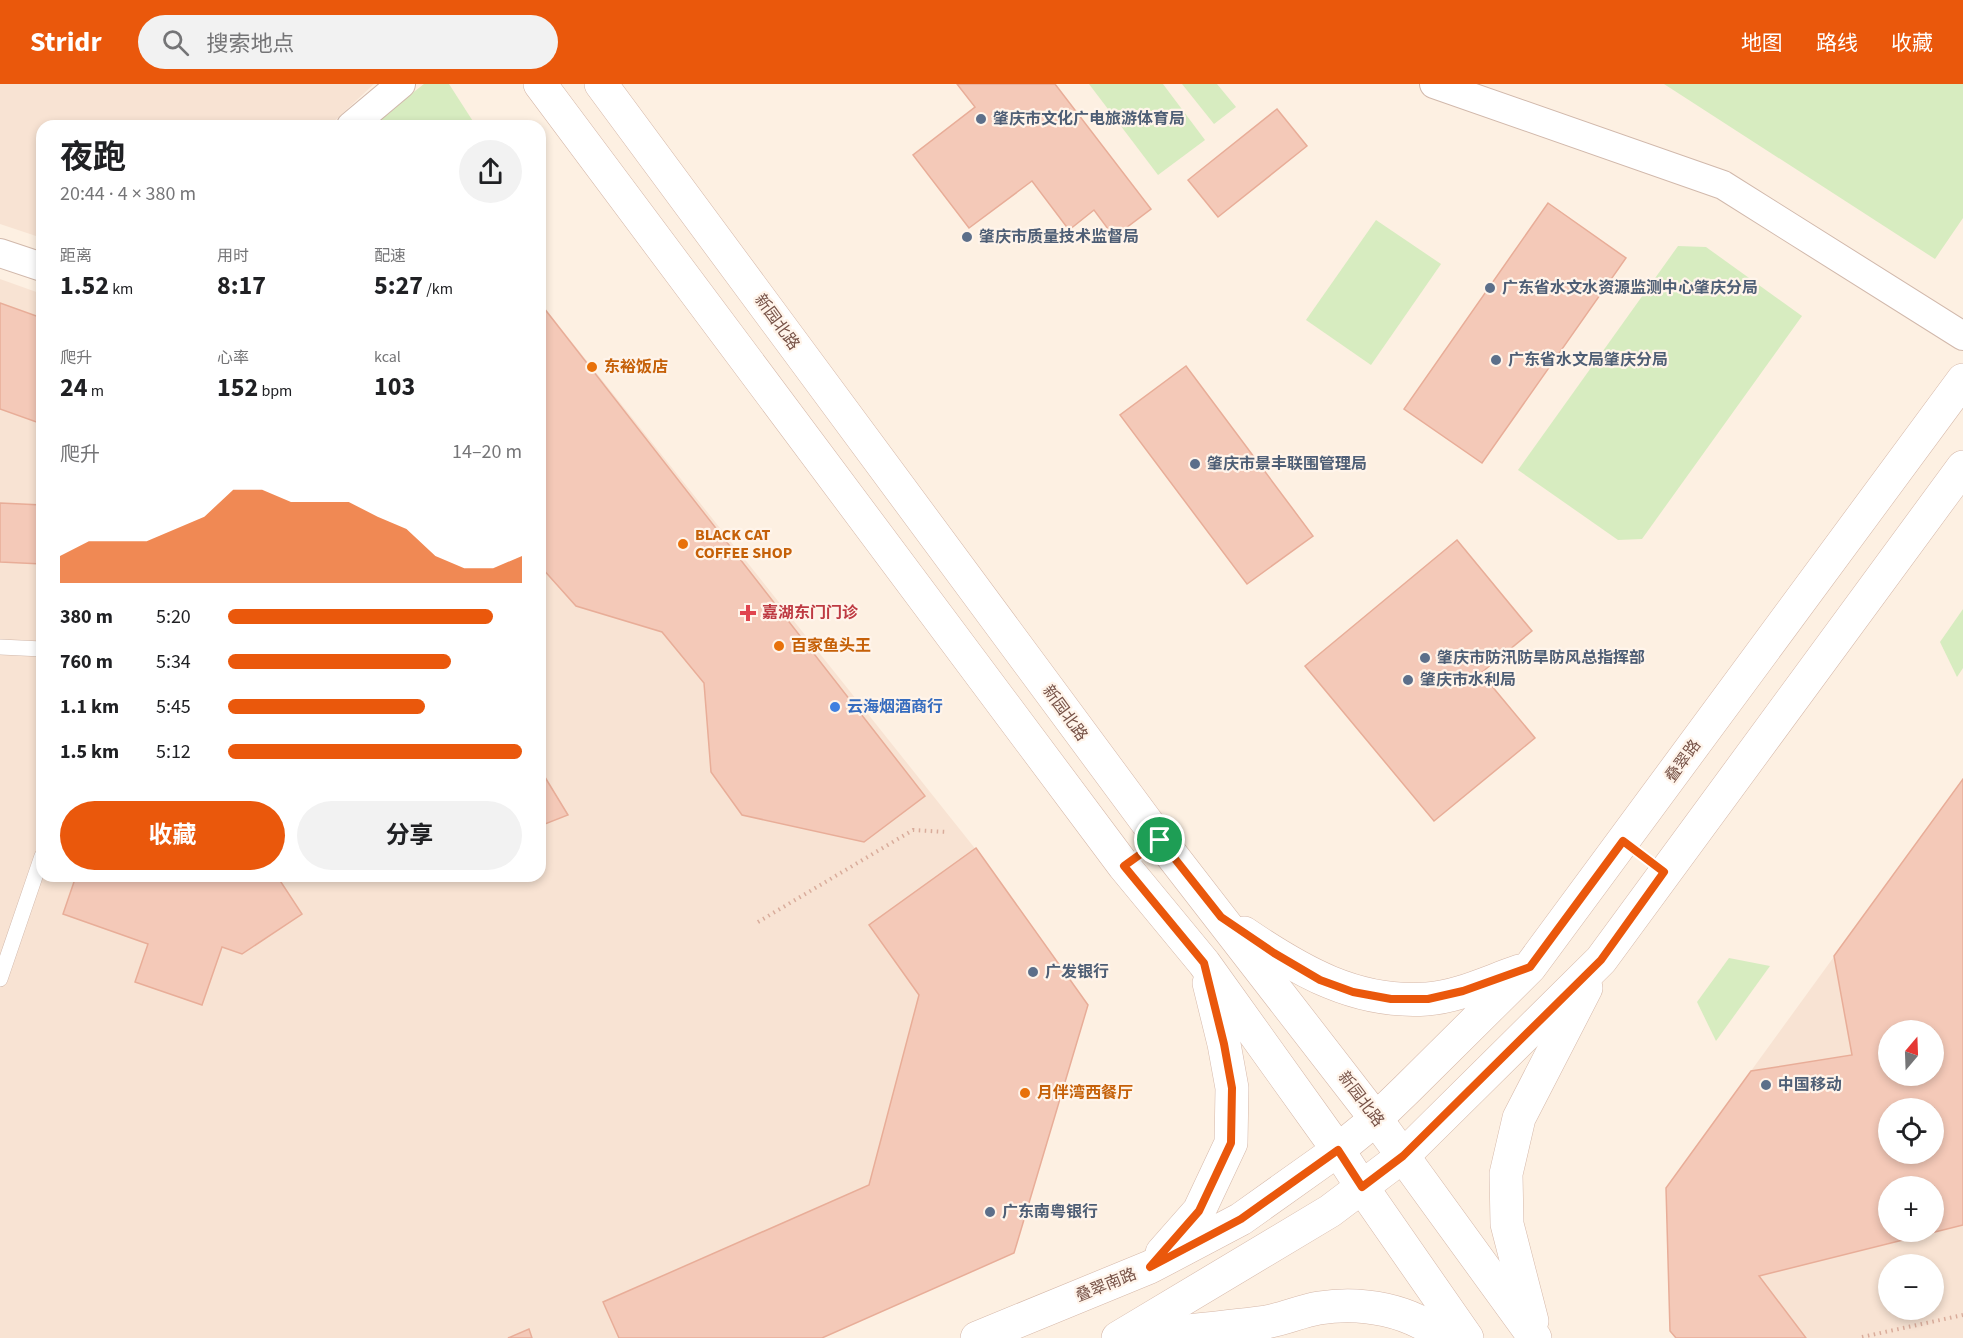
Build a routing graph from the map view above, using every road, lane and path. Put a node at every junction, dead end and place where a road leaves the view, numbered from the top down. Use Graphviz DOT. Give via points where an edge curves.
graph roads {
  1 [pos="401,84"];
  2 [pos="540,84"];
  3 [pos="601,84"];
  4 [pos="1434,84"];
  5 [pos="358,120"];
  6 [pos="0,253"];
  7 [pos="36,265"];
  8 [pos="1963,336"];
  9 [pos="1963,380"];
  10 [pos="1963,467"];
  11 [pos="0,647"];
  12 [pos="36,650"];
  13 [pos="947,832"];
  14 [pos="1160,840"];
  15 [pos="1623,841"];
  16 [pos="1124,866"];
  17 [pos="1664,872"];
  18 [pos="36,874"];
  19 [pos="1221,917"];
  20 [pos="758,922"];
  21 [pos="1601,960"];
  22 [pos="1204,963"];
  23 [pos="1530,967"];
  24 [pos="0,979"];
  25 [pos="1376,1119"];
  26 [pos="1338,1150"];
  27 [pos="1403,1156"];
  28 [pos="1362,1187"];
  29 [pos="1150,1267"];
  30 [pos="1095,1289"];
  31 [pos="1963,1316"];
  32 [pos="1862,1337"];
  33 [pos="977,1338"];
  34 [pos="1118,1338"];
  35 [pos="1444,1338"];
  36 [pos="1467,1338"];
  37 [pos="1536,1338"];
  1 -- 5 [label="street"];
  2 -- 16 [label="main road"];
  3 -- 14 [label="main road, 新园北路"];
  4 -- 8 [label="street" via="1723,185"];
  6 -- 7 [label="street"];
  9 -- 15 [label="main road, 叠翠路"];
  10 -- 17 [label="main road"];
  11 -- 12 [label="lane"];
  13 -- 20 [label="path" via="913,830"];
  14 -- 16 [label="main road"];
  14 -- 19 [label="main road, 新园北路"];
  15 -- 17 [label="main road"];
  15 -- 23 [label="main road, 叠翠路"];
  16 -- 22 [label="main road"];
  17 -- 21 [label="main road"];
  18 -- 24 [label="lane"];
  19 -- 23 [label="main road" via="1320,980 1353,992 1391,999 1437,997"];
  19 -- 25 [label="main road, 新园北路"];
  21 -- 27 [label="main road"];
  21 -- 37 [label="main road" via="1519,1118 1506,1174 1507,1224"];
  22 -- 26 [label="main road"];
  22 -- 29 [label="main road" via="1232,1088 1231,1143 1199,1211"];
  23 -- 25 [label="main road, 叠翠路"];
  25 -- 26 [label="main road, 叠翠南路"];
  25 -- 27 [label="main road, 新园北路"];
  26 -- 28 [label="main road"];
  26 -- 29 [label="main road, 叠翠南路" via="1241,1219"];
  27 -- 28 [label="main road"];
  27 -- 37 [label="main road, 新园北路"];
  28 -- 34 [label="main road" via="1330,1211"];
  28 -- 36 [label="main road"];
  29 -- 30 [label="main road, 叠翠南路"];
  30 -- 33 [label="main road, 叠翠南路"];
  30 -- 34 [label="main road"];
  31 -- 32 [label="path"];
  34 -- 35 [label="main road" via="1268,1321 1320,1308 1356,1306 1403,1314"];
}
